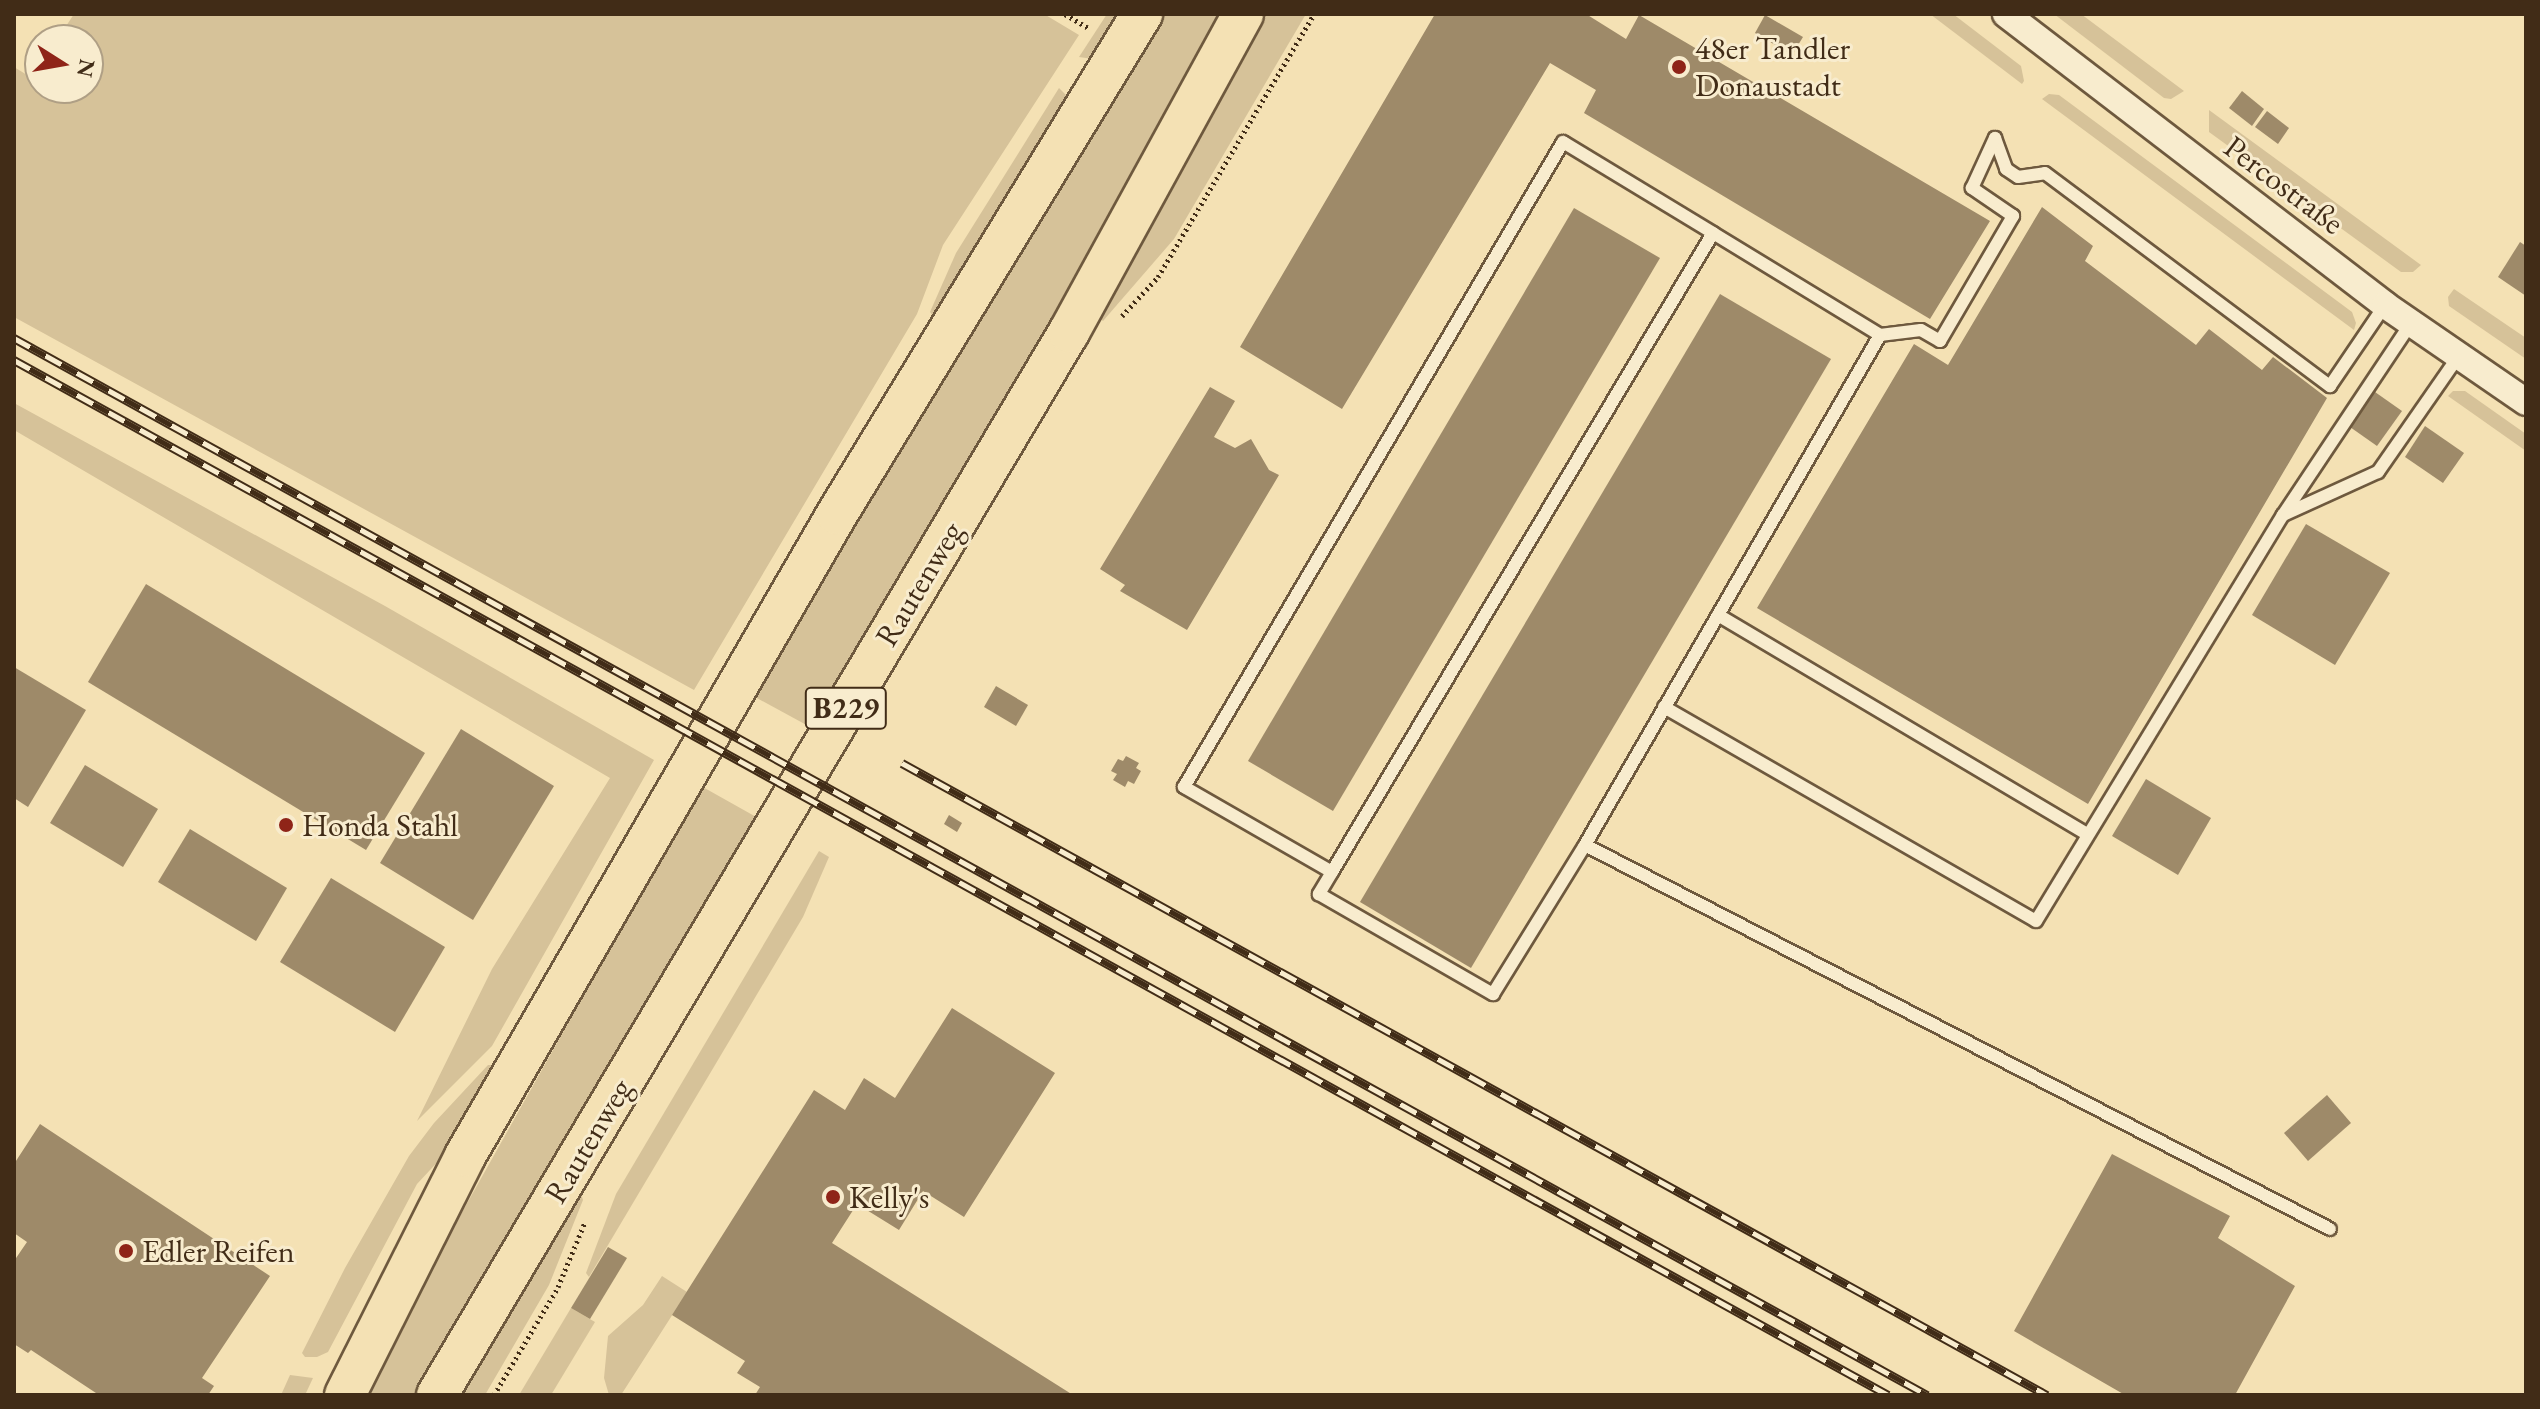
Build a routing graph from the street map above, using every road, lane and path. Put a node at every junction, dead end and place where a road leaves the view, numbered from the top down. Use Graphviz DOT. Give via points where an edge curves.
graph roads {
  1 [pos="1065,14"];
  2 [pos="1142,14"];
  3 [pos="1243,14"];
  4 [pos="2006,14"];
  5 [pos="1090,29"];
  6 [pos="1713,233"];
  7 [pos="2385,305"];
  8 [pos="2411,323"];
  9 [pos="1880,335"];
  10 [pos="2458,357"];
  11 [pos="2526,402"];
  12 [pos="2283,515"];
  13 [pos="1718,615"];
  14 [pos="1664,707"];
  15 [pos="2088,835"];
  16 [pos="1585,845"];
  17 [pos="1332,872"];
  18 [pos="2330,1229"];
  19 [pos="345,1395"];
  20 [pos="437,1395"];
  1 -- 5 [label="path"];
  2 -- 19 [label="main road" via="845,501 473,1143"];
  3 -- 20 [label="main road, Rautenweg / B229" via="1069,332"];
  4 -- 7 [label="street, Percostraße"];
  6 -- 9 [label="lane"];
  6 -- 17 [label="lane"];
  6 -- 17 [label="lane" via="1563,142 1554,155 1184,787"];
  7 -- 8 [label="street, Percostraße"];
  7 -- 9 [label="lane" via="2330,386 2045,173 2018,177 2006,169 1995,138 1972,188 2013,216 1940,341 1921,330"];
  8 -- 10 [label="street, Percostraße"];
  8 -- 12 [label="lane"];
  9 -- 13 [label="lane"];
  10 -- 11 [label="street, Percostraße"];
  10 -- 12 [label="lane" via="2378,472"];
  12 -- 15 [label="lane"];
  13 -- 14 [label="lane"];
  13 -- 15 [label="lane"];
  14 -- 15 [label="lane" via="2036,921"];
  14 -- 16 [label="lane"];
  16 -- 17 [label="lane" via="1493,994 1319,894"];
  16 -- 18 [label="lane"];
}
